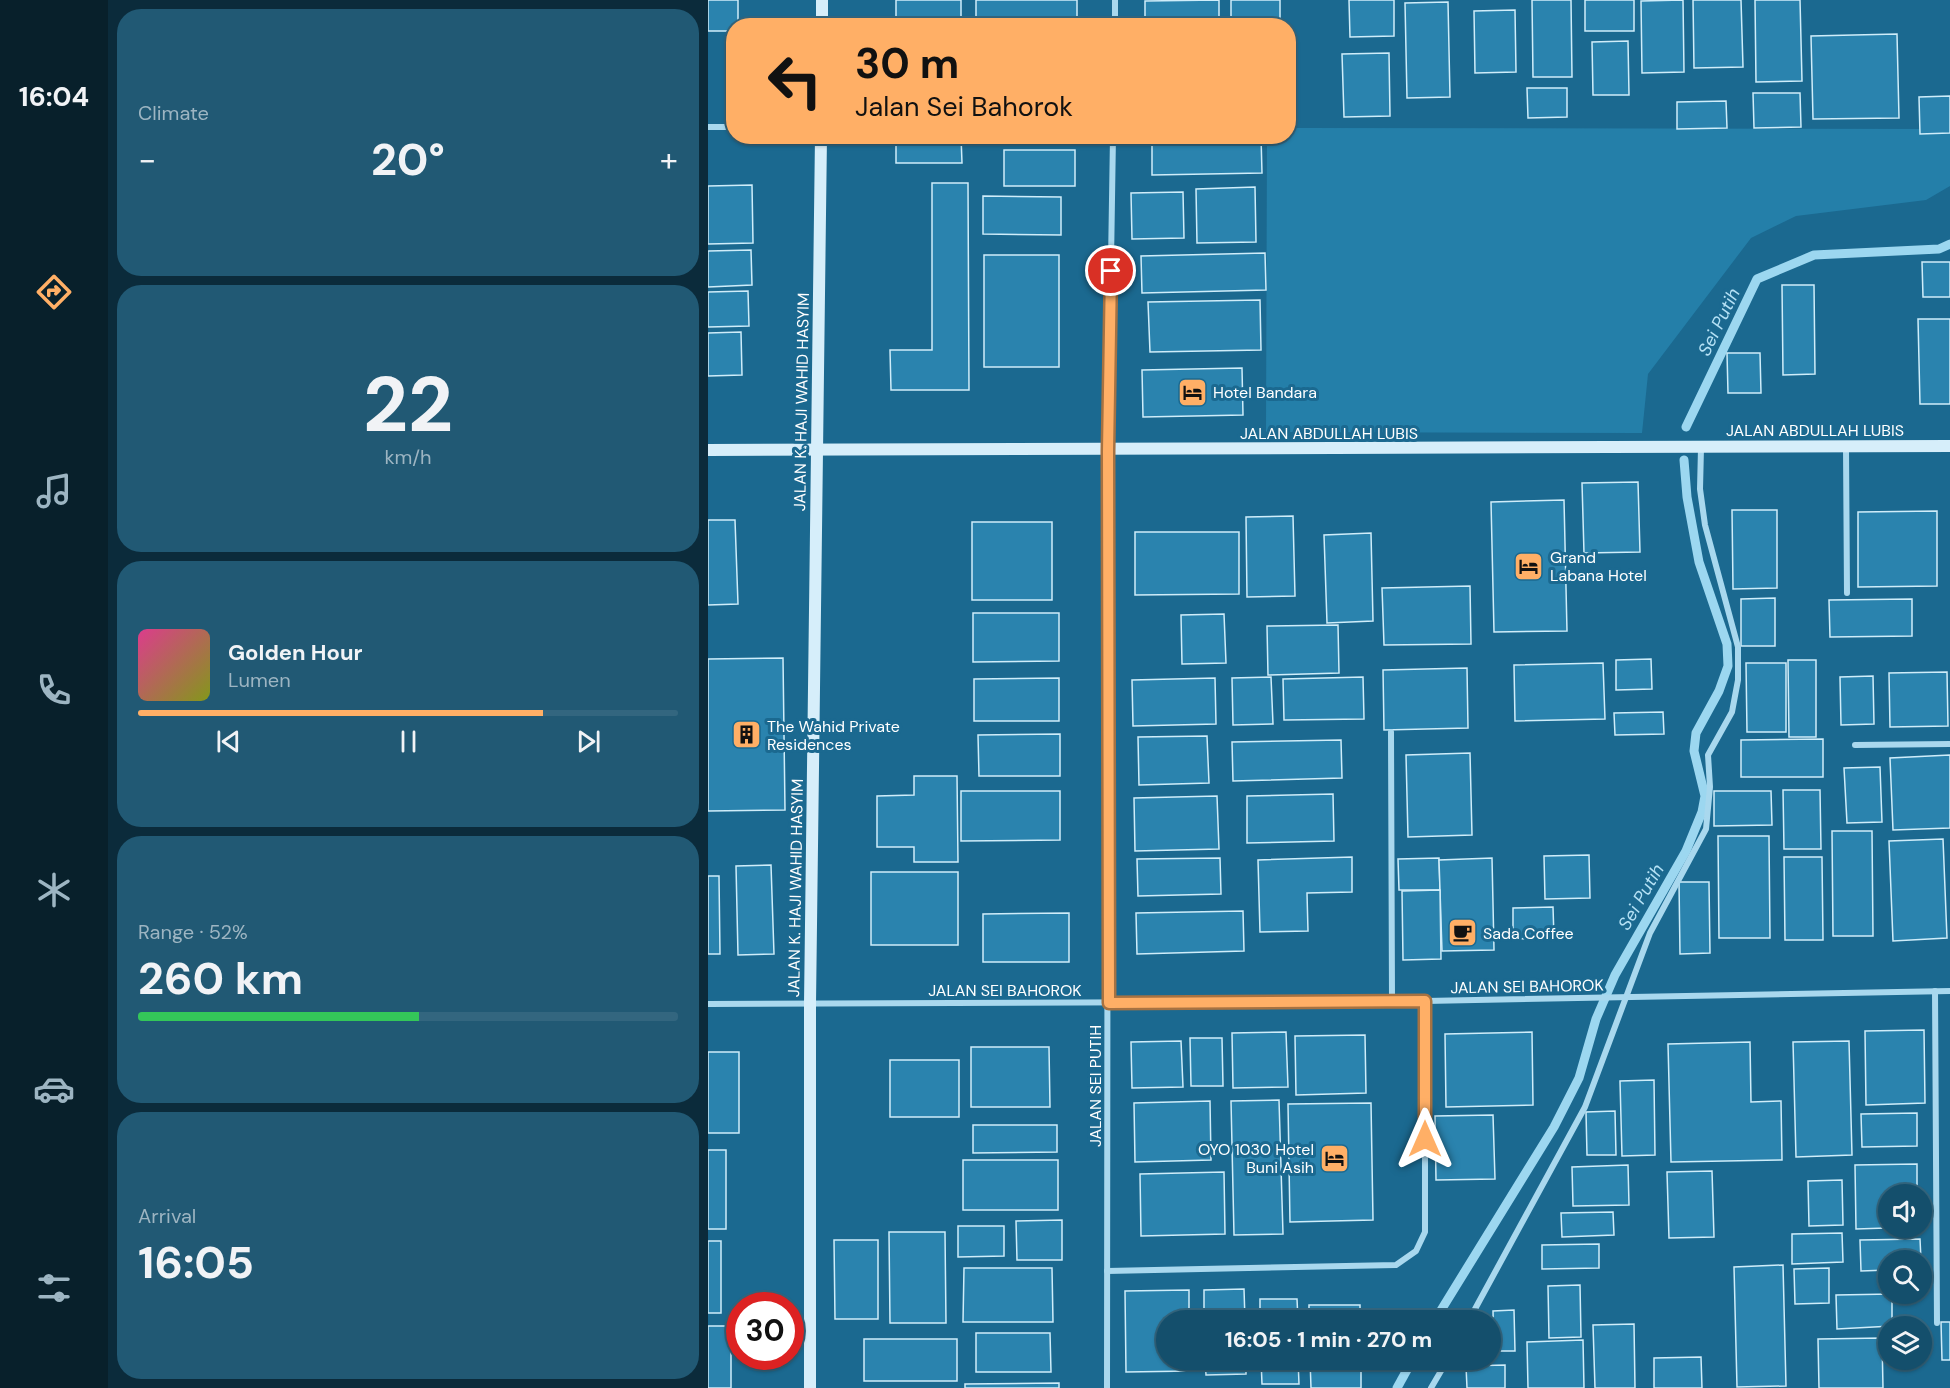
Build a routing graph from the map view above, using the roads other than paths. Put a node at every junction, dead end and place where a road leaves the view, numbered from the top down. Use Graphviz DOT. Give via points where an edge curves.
graph roads {
  1 [pos="822,0"];
  2 [pos="1115,0"];
  3 [pos="822,18"];
  4 [pos="1115,18"];
  5 [pos="708,127"];
  6 [pos="726,127"];
  7 [pos="821,144"];
  8 [pos="1113,144"];
  9 [pos="1846,446"];
  10 [pos="1950,446"];
  11 [pos="1701,448"];
  12 [pos="708,450"];
  13 [pos="817,451"];
  14 [pos="1108,451"];
  15 [pos="1846,593"];
  16 [pos="1391,732"];
  17 [pos="1950,744"];
  18 [pos="1855,745"];
  19 [pos="1935,991"];
  20 [pos="1950,991"];
  21 [pos="1622,998"];
  22 [pos="1392,1000"];
  23 [pos="1425,1001"];
  24 [pos="1109,1003"];
  25 [pos="708,1004"];
  26 [pos="810,1004"];
  27 [pos="1107,1271"];
  28 [pos="1474,1310"];
  29 [pos="1937,1323"];
  30 [pos="1442,1370"];
  31 [pos="810,1388"];
  32 [pos="1107,1388"];
  33 [pos="1431,1388"];
  1 -- 3 [label="street"];
  2 -- 4 [label="street"];
  5 -- 6 [label="street"];
  7 -- 13 [label="street, JALAN K. HAJI WAHID HASYIM"];
  8 -- 14 [label="street, JALAN SEI PUTIH"];
  9 -- 10 [label="street, JALAN ABDULLAH LUBIS"];
  9 -- 11 [label="street, JALAN ABDULLAH LUBIS"];
  9 -- 15 [label="street"];
  11 -- 14 [label="street, JALAN ABDULLAH LUBIS"];
  11 -- 21 [label="street" via="1700,489 1705,525 1720,588 1737,634 1736,695 1708,755 1706,829 1650,933"];
  12 -- 13 [label="street, JALAN ABDULLAH LUBIS"];
  13 -- 14 [label="street, JALAN ABDULLAH LUBIS"];
  13 -- 26 [label="street, JALAN K. HAJI WAHID HASYIM"];
  14 -- 24 [label="street, JALAN SEI PUTIH"];
  16 -- 22 [label="street"];
  17 -- 18 [label="street"];
  19 -- 20 [label="street, JALAN SEI BAHOROK"];
  19 -- 21 [label="street, JALAN SEI BAHOROK"];
  19 -- 29 [label="street"];
  21 -- 23 [label="street, JALAN SEI BAHOROK"];
  21 -- 28 [label="street" via="1585,1107"];
  22 -- 23 [label="street, JALAN SEI BAHOROK"];
  22 -- 24 [label="street, JALAN SEI BAHOROK"];
  23 -- 27 [label="street" via="1425,1232 1416,1251 1396,1265"];
  24 -- 26 [label="street, JALAN SEI BAHOROK"];
  24 -- 27 [label="street, JALAN SEI PUTIH"];
  25 -- 26 [label="street, JALAN SEI BAHOROK"];
  26 -- 31 [label="street, JALAN K. HAJI WAHID HASYIM"];
  27 -- 32 [label="street, JALAN SEI PUTIH"];
  30 -- 33 [label="street"];
}
